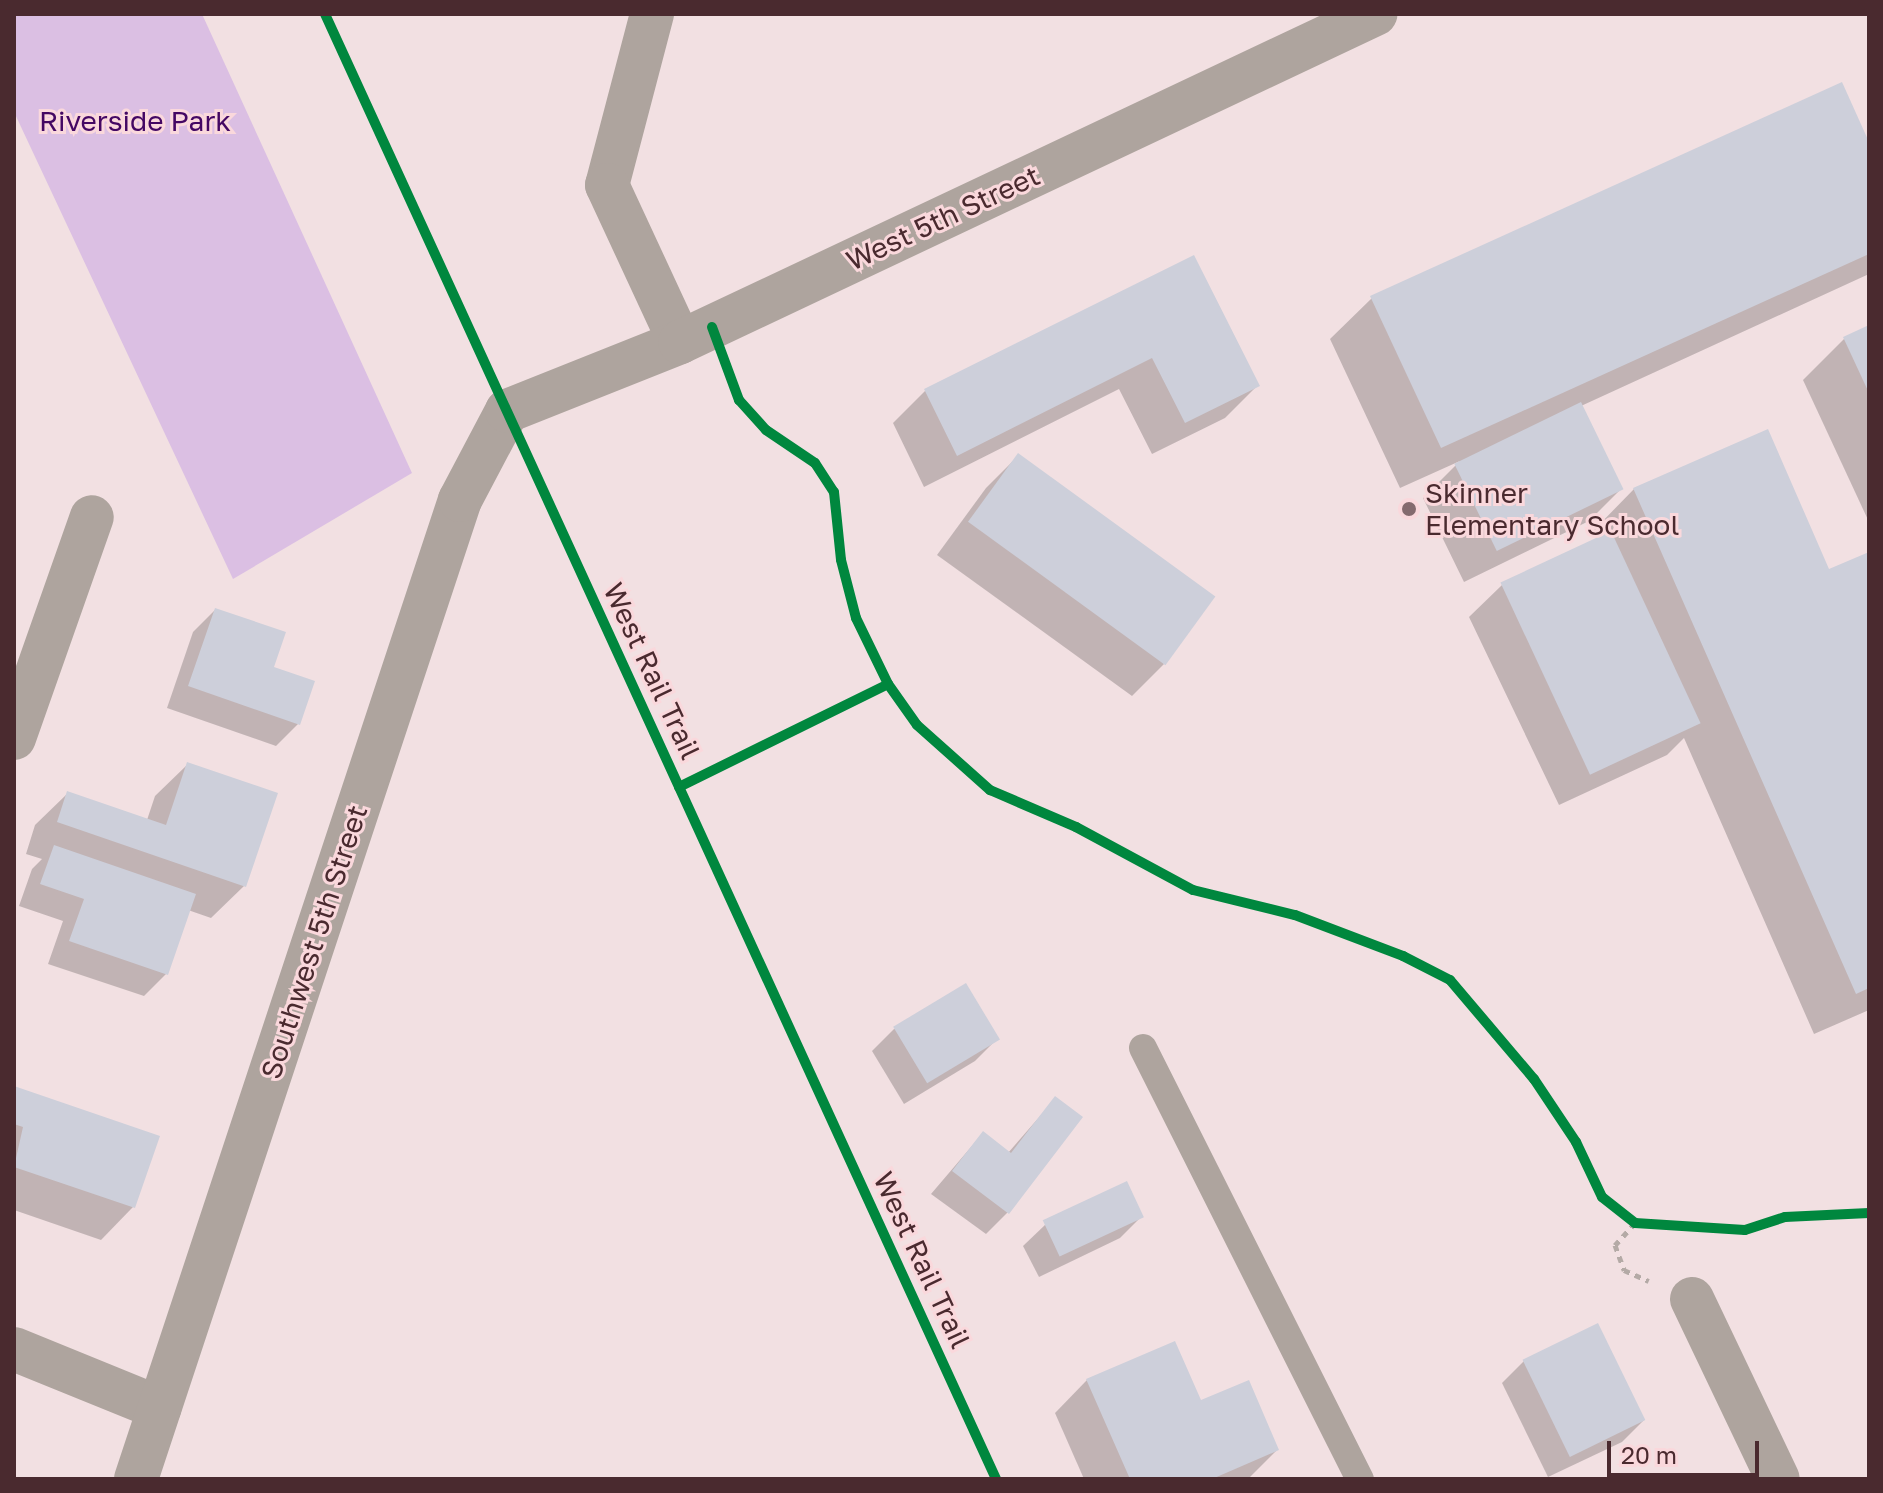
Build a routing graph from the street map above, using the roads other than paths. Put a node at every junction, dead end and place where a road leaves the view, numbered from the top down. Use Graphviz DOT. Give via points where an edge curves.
graph roads {
  1 [pos="652,14"];
  2 [pos="1375,14"];
  3 [pos="680,342"];
  4 [pos="507,411"];
  5 [pos="92,517"];
  6 [pos="14,738"];
  7 [pos="1143,1048"];
  8 [pos="1692,1299"];
  9 [pos="14,1349"];
  10 [pos="159,1408"];
  11 [pos="136,1479"];
  12 [pos="1360,1479"];
  13 [pos="1778,1479"];
  1 -- 3 [label="street" via="607,185"];
  2 -- 3 [label="street, West 5th Street"];
  3 -- 4 [label="street, West 5th Street"];
  4 -- 10 [label="street, Southwest 5th Street" via="460,500"];
  5 -- 6 [label="street"];
  7 -- 12 [label="lane"];
  8 -- 13 [label="street"];
  9 -- 10 [label="street"];
  10 -- 11 [label="street, Southwest 5th Street"];
}
